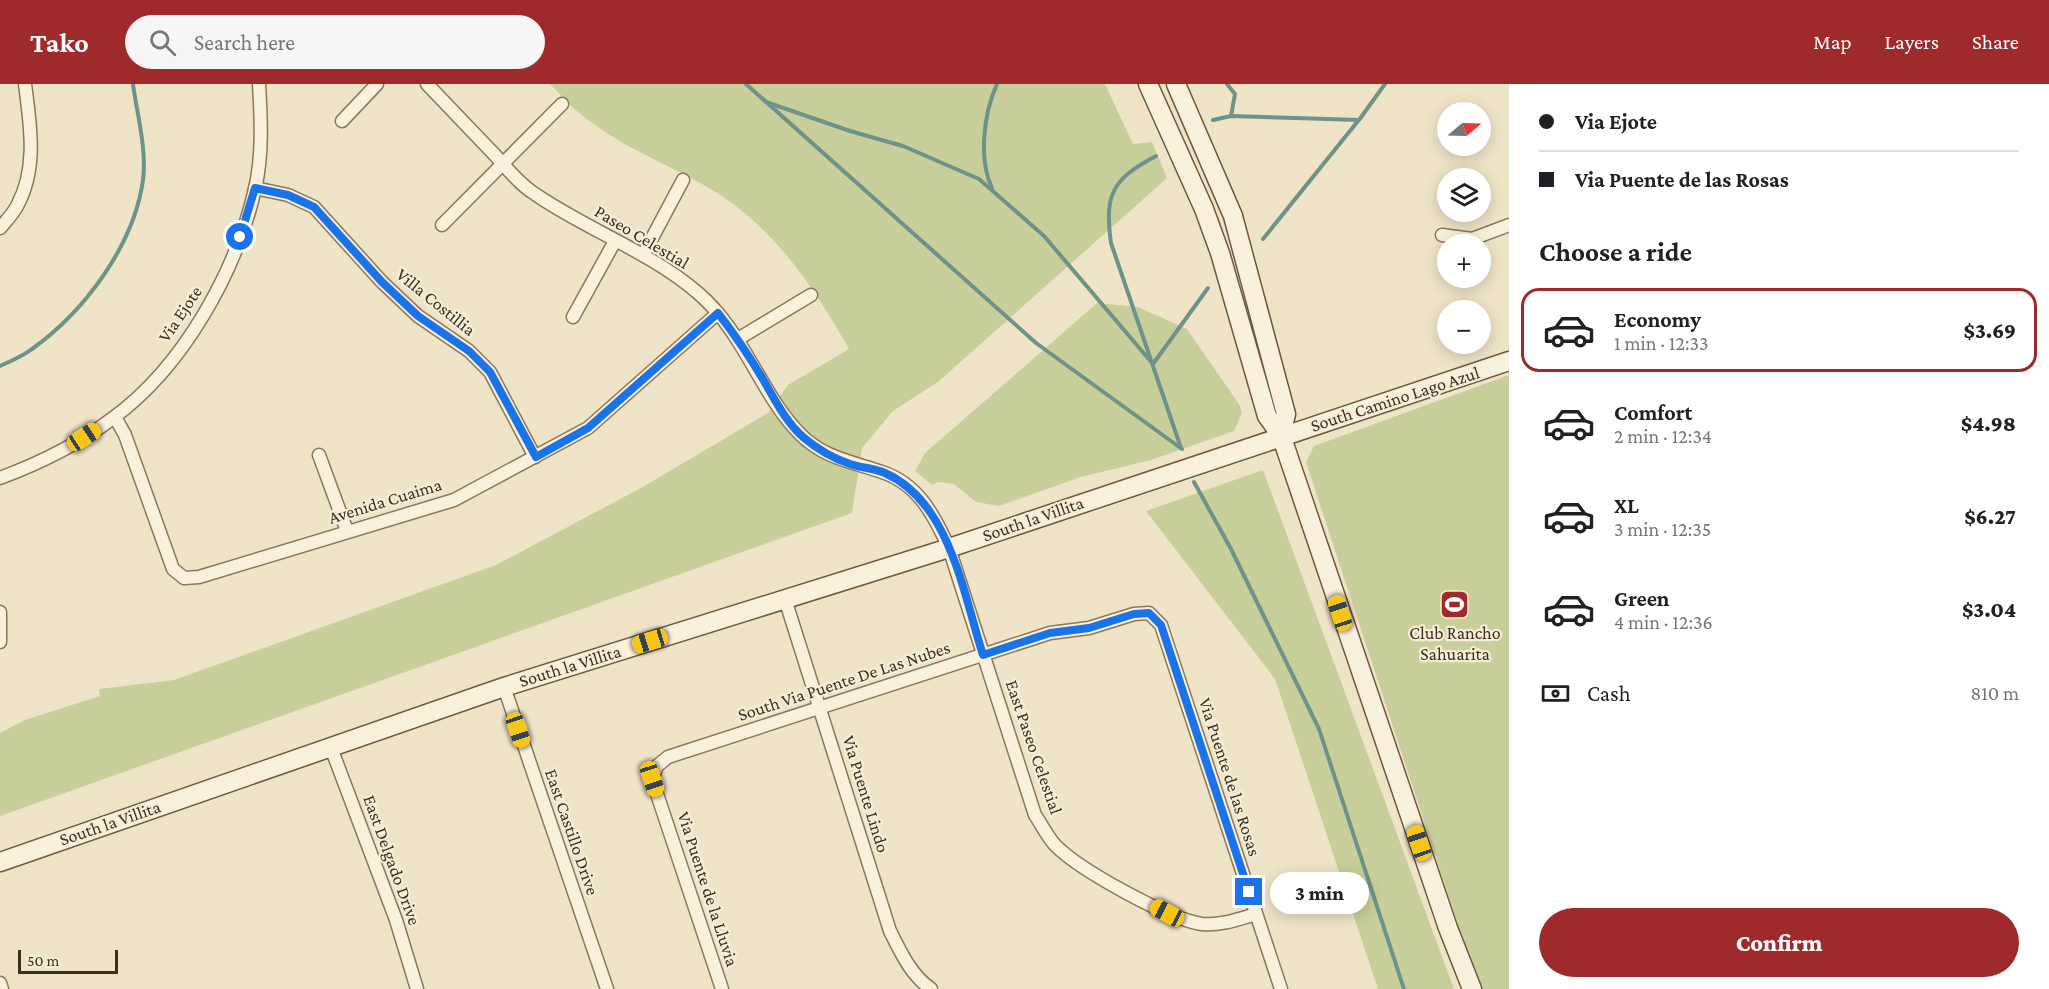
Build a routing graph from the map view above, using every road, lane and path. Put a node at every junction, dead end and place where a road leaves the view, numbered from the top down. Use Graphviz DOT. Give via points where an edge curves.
graph roads {
  1 [pos="25,84"];
  2 [pos="259,84"];
  3 [pos="377,84"];
  4 [pos="427,84"];
  5 [pos="1148,84"];
  6 [pos="1176,84"];
  7 [pos="562,104"];
  8 [pos="342,121"];
  9 [pos="502,163"];
  10 [pos="683,180"];
  11 [pos="255,188"];
  12 [pos="442,225"];
  13 [pos="1509,225"];
  14 [pos="0,228"];
  15 [pos="1485,234"];
  16 [pos="615,241"];
  17 [pos="643,255"];
  18 [pos="811,295"];
  19 [pos="718,313"];
  20 [pos="573,317"];
  21 [pos="738,339"];
  22 [pos="1509,362"];
  23 [pos="114,417"];
  24 [pos="1281,435"];
  25 [pos="319,455"];
  26 [pos="536,457"];
  27 [pos="0,478"];
  28 [pos="347,531"];
  29 [pos="949,548"];
  30 [pos="785,599"];
  31 [pos="0,612"];
  32 [pos="1149,613"];
  33 [pos="0,642"];
  34 [pos="983,655"];
  35 [pos="504,687"];
  36 [pos="820,708"];
  37 [pos="330,745"];
  38 [pos="657,766"];
  39 [pos="0,862"];
  40 [pos="1256,914"];
  41 [pos="0,983"];
  42 [pos="2,989"];
  43 [pos="417,989"];
  44 [pos="607,989"];
  45 [pos="722,989"];
  46 [pos="931,989"];
  47 [pos="1281,989"];
  48 [pos="1472,989"];
  1 -- 14 [label="street" via="31,137 28,176 17,206"];
  2 -- 11 [label="street, Via Ejote" via="261,127"];
  3 -- 8 [label="street"];
  4 -- 9 [label="street, Paseo Celestial"];
  5 -- 24 [label="street" via="1204,209 1267,416"];
  6 -- 24 [label="street" via="1233,216 1246,257 1286,414"];
  7 -- 9 [label="street"];
  9 -- 12 [label="street"];
  9 -- 16 [label="street, Paseo Celestial" via="533,194"];
  10 -- 17 [label="street"];
  11 -- 23 [label="street, Via Ejote" via="218,290 186,343"];
  11 -- 26 [label="street, Villa Costillia" via="288,195 314,207 418,316 469,351 490,372"];
  13 -- 15 [label="street"];
  16 -- 17 [label="street, Paseo Celestial"];
  16 -- 20 [label="street"];
  17 -- 19 [label="street, Paseo Celestial" via="699,293"];
  18 -- 21 [label="street"];
  19 -- 21 [label="street, Paseo Celestial"];
  19 -- 26 [label="street, Avenida Cuaima" via="588,428"];
  21 -- 29 [label="street, Paseo Celestial" via="800,435 819,450 850,464 884,472 912,489 933,512"];
  22 -- 24 [label="street, South Camino Lago Azul"];
  23 -- 27 [label="street, Via Ejote" via="69,446"];
  23 -- 28 [label="street, Avenida Cuaima" via="125,435 165,553 173,569 184,578 199,577"];
  24 -- 29 [label="street, South la Villita"];
  24 -- 48 [label="street"];
  25 -- 28 [label="street"];
  26 -- 28 [label="street, Avenida Cuaima" via="454,500"];
  29 -- 30 [label="street, South la Villita"];
  29 -- 34 [label="street, East Paseo Celestial"];
  30 -- 35 [label="street, South la Villita"];
  30 -- 36 [label="street, Via Puente Lindo"];
  31 -- 33 [label="street"];
  32 -- 34 [label="street, South Via Puente De Las Nubes" via="1050,633"];
  32 -- 40 [label="street, Via Puente de las Rosas" via="1161,625"];
  34 -- 36 [label="street, South Via Puente De Las Nubes"];
  34 -- 40 [label="street, East Paseo Celestial" via="1035,815 1054,845 1077,864 1167,913 1202,924 1228,923"];
  35 -- 37 [label="street, South la Villita"];
  35 -- 44 [label="street, East Castillo Drive"];
  36 -- 38 [label="street, South Via Puente De Las Nubes" via="668,757"];
  36 -- 46 [label="street, Via Puente Lindo" via="890,932 905,961"];
  37 -- 39 [label="street, South la Villita"];
  37 -- 43 [label="street, East Delgado Drive" via="396,920"];
  38 -- 45 [label="street, Via Puente de la Lluvia" via="652,779"];
  40 -- 47 [label="street, Via Puente de las Rosas"];
  41 -- 42 [label="street"];
}
